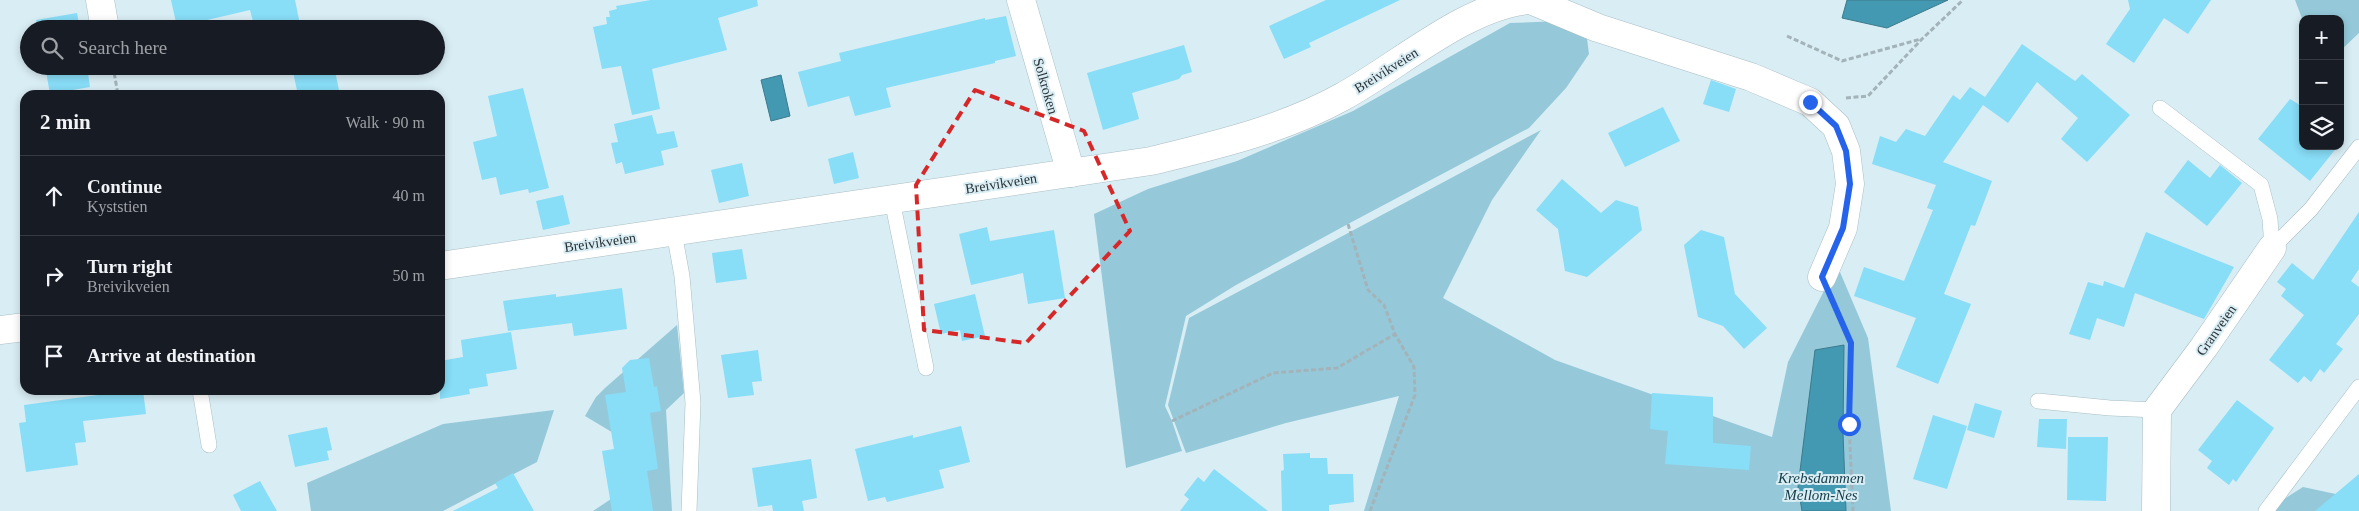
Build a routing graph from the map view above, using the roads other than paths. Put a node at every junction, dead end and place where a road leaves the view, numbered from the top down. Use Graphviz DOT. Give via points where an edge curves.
graph roads {
  1 [pos="100,0"];
  2 [pos="1021,0"];
  3 [pos="1530,0"];
  4 [pos="103,20"];
  5 [pos="2160,108"];
  6 [pos="2359,147"];
  7 [pos="1071,173"];
  8 [pos="892,200"];
  9 [pos="674,232"];
  10 [pos="2272,248"];
  11 [pos="445,265"];
  12 [pos="1822,277"];
  13 [pos="20,327"];
  14 [pos="0,330"];
  15 [pos="926,368"];
  16 [pos="2359,387"];
  17 [pos="201,395"];
  18 [pos="2038,401"];
  19 [pos="2157,410"];
  20 [pos="209,445"];
  21 [pos="689,511"];
  22 [pos="2156,511"];
  23 [pos="2266,511"];
  1 -- 4 [label="street"];
  2 -- 7 [label="street, Solkroken"];
  3 -- 7 [label="street, Breivikveien" via="1509,2 1476,14 1342,97 1287,123 1151,161"];
  3 -- 12 [label="street, Breivikveien" via="1598,28 1751,77 1810,102 1836,126 1846,151 1850,184 1843,228"];
  5 -- 10 [label="lane" via="2261,185 2270,219"];
  6 -- 10 [label="lane, Granveien" via="2311,209"];
  7 -- 8 [label="street, Breivikveien"];
  8 -- 9 [label="street, Breivikveien"];
  8 -- 15 [label="lane"];
  9 -- 11 [label="street, Breivikveien"];
  9 -- 21 [label="lane" via="682,276 693,403"];
  10 -- 19 [label="street, Granveien"];
  13 -- 14 [label="street"];
  16 -- 23 [label="lane"];
  17 -- 20 [label="lane"];
  18 -- 19 [label="lane"];
  19 -- 22 [label="street"];
}
